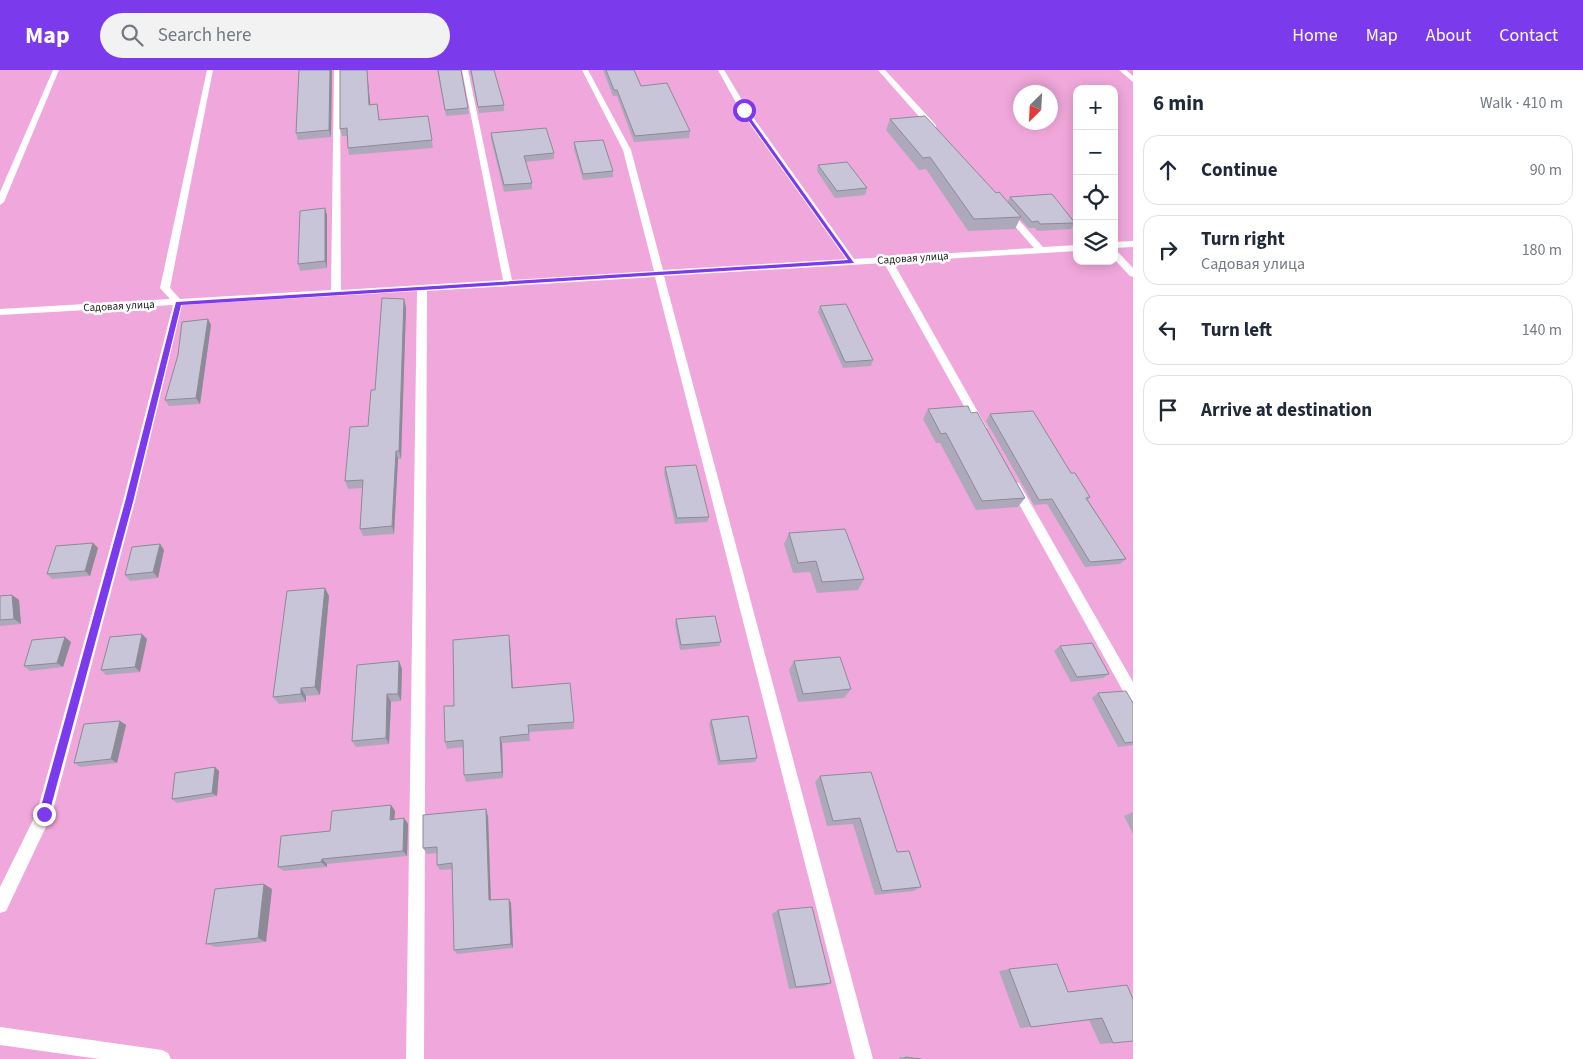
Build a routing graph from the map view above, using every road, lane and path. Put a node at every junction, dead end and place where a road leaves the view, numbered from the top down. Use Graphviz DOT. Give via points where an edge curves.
graph roads {
  1 [pos="56,70"];
  2 [pos="210,70"];
  3 [pos="337,70"];
  4 [pos="465,70"];
  5 [pos="586,70"];
  6 [pos="721,70"];
  7 [pos="881,70"];
  8 [pos="1122,70"];
  9 [pos="1133,80"];
  10 [pos="937,132"];
  11 [pos="0,202"];
  12 [pos="1002,206"];
  13 [pos="1133,244"];
  14 [pos="1118,245"];
  15 [pos="1073,248"];
  16 [pos="1041,250"];
  17 [pos="1118,257"];
  18 [pos="887,259"];
  19 [pos="852,262"];
  20 [pos="658,274"];
  21 [pos="1133,274"];
  22 [pos="508,283"];
  23 [pos="422,288"];
  24 [pos="336,293"];
  25 [pos="178,303"];
  26 [pos="0,312"];
  27 [pos="988,439"];
  28 [pos="1008,473"];
  29 [pos="1133,696"];
  30 [pos="0,905"];
  31 [pos="0,1036"];
  32 [pos="162,1059"];
  33 [pos="415,1059"];
  34 [pos="864,1059"];
  1 -- 11 [label="lane"];
  2 -- 25 [label="lane" via="165,288"];
  3 -- 24 [label="lane"];
  4 -- 22 [label="lane"];
  5 -- 20 [label="lane" via="627,150"];
  6 -- 19 [label="lane" via="744,110"];
  7 -- 10 [label="lane"];
  8 -- 9 [label="lane"];
  12 -- 16 [label="lane"];
  13 -- 14 [label="lane"];
  15 -- 16 [label="lane, Садовая улица"];
  16 -- 18 [label="lane, Садовая улица"];
  17 -- 21 [label="lane"];
  18 -- 19 [label="lane, Садовая улица"];
  18 -- 27 [label="lane"];
  19 -- 20 [label="lane, Садовая улица"];
  20 -- 22 [label="lane, Садовая улица"];
  20 -- 34 [label="lane"];
  22 -- 23 [label="lane, Садовая улица"];
  23 -- 24 [label="lane, Садовая улица"];
  23 -- 33 [label="lane"];
  24 -- 25 [label="lane, Садовая улица"];
  25 -- 26 [label="lane, Садовая улица"];
  25 -- 30 [label="lane" via="129,502 44,814"];
  28 -- 29 [label="lane"];
  31 -- 32 [label="lane"];
}
